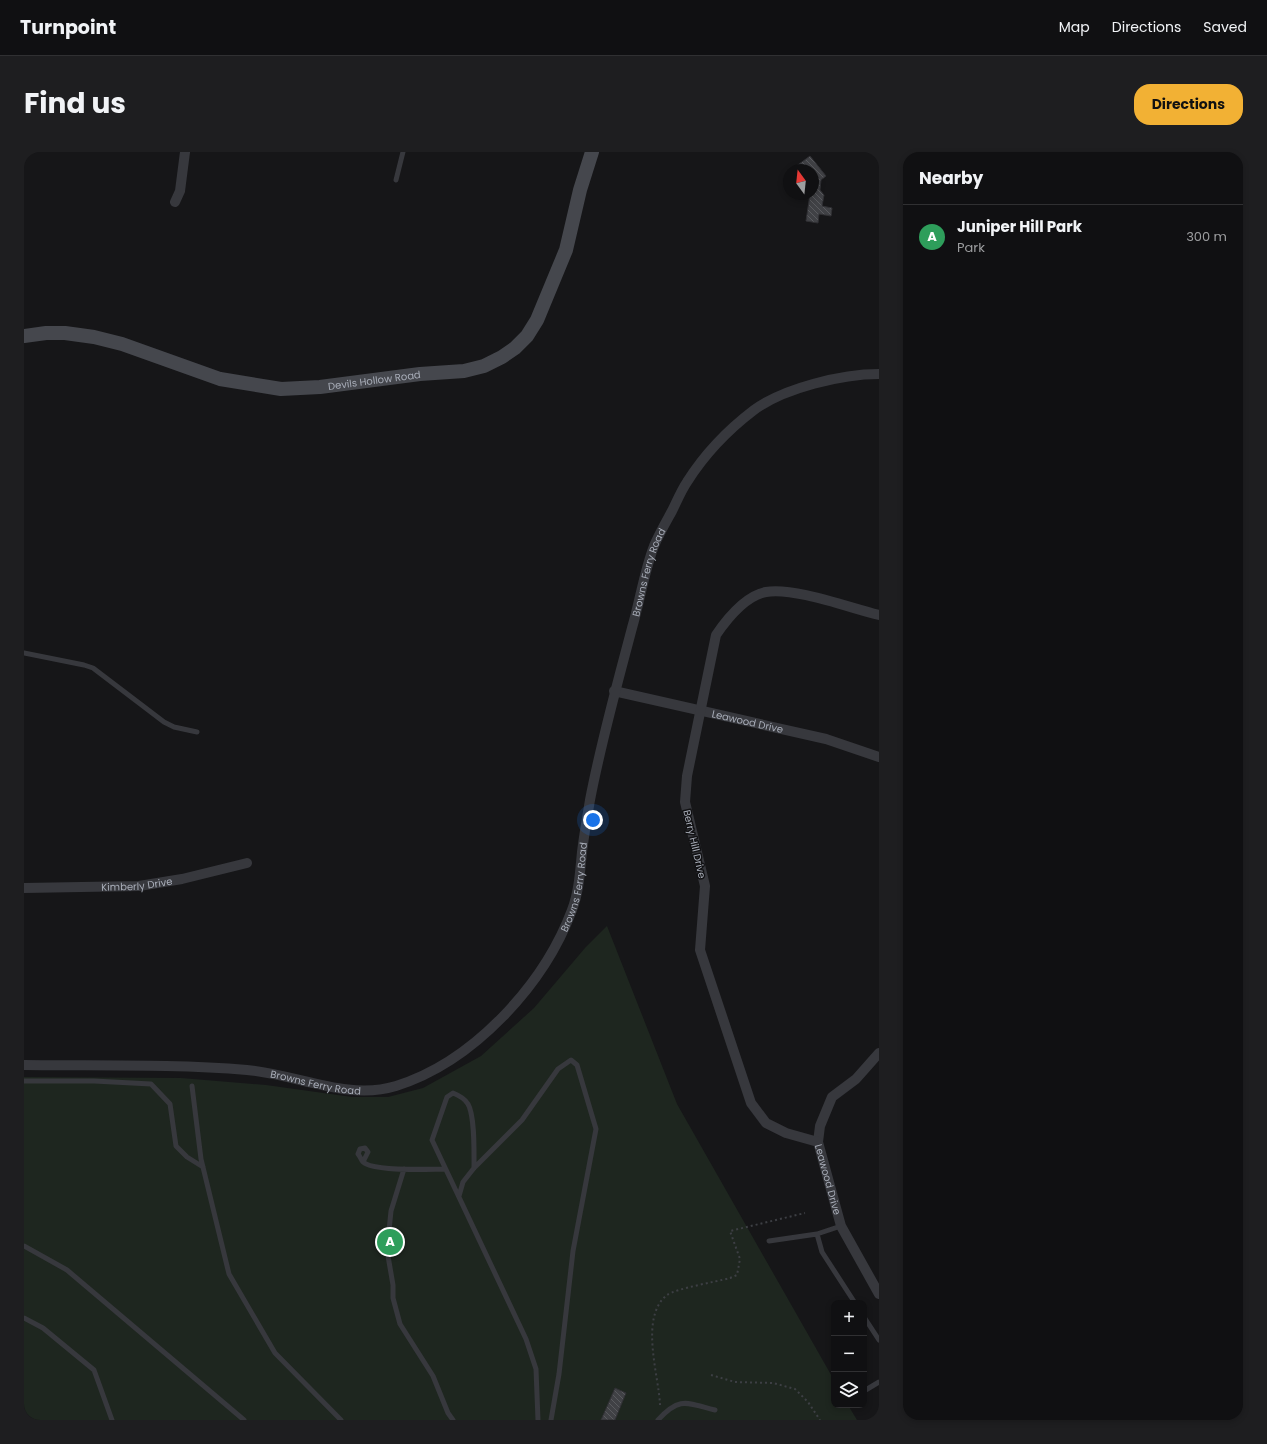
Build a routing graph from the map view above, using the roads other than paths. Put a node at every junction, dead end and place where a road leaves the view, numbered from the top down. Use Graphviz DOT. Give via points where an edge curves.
graph roads {
  1 [pos="185,152"];
  2 [pos="403,152"];
  3 [pos="592,152"];
  4 [pos="396,180"];
  5 [pos="175,202"];
  6 [pos="24,336"];
  7 [pos="879,374"];
  8 [pos="879,616"];
  9 [pos="24,653"];
  10 [pos="614,691"];
  11 [pos="700,711"];
  12 [pos="197,732"];
  13 [pos="879,758"];
  14 [pos="247,863"];
  15 [pos="24,888"];
  16 [pos="879,1053"];
  17 [pos="24,1065"];
  18 [pos="24,1081"];
  19 [pos="192,1086"];
  20 [pos="818,1142"];
  21 [pos="364,1162"];
  22 [pos="203,1167"];
  23 [pos="474,1168"];
  24 [pos="404,1169"];
  25 [pos="445,1169"];
  26 [pos="459,1196"];
  27 [pos="842,1226"];
  28 [pos="817,1234"];
  29 [pos="769,1241"];
  30 [pos="24,1246"];
  31 [pos="879,1294"];
  32 [pos="853,1300"];
  33 [pos="24,1318"];
  34 [pos="867,1322"];
  35 [pos="879,1340"];
  36 [pos="879,1382"];
  37 [pos="867,1389"];
  38 [pos="715,1410"];
  39 [pos="112,1420"];
  40 [pos="244,1420"];
  41 [pos="341,1420"];
  42 [pos="453,1420"];
  43 [pos="538,1420"];
  44 [pos="551,1420"];
  45 [pos="658,1420"];
  1 -- 5 [label="street" via="180,191"];
  2 -- 4 [label="lane"];
  3 -- 6 [label="main road, Devils Hollow Road" via="566,250 537,320 527,336 515,348 488,364 464,371 281,389 220,379 103,339 65,333"];
  7 -- 10 [label="street, Browns Ferry Road" via="867,374 814,385 765,404 753,411 722,439 701,463 686,483 655,544"];
  8 -- 11 [label="street, Berry Hill Drive" via="798,593 765,592 748,601 728,617 716,635"];
  9 -- 12 [label="lane" via="93,668 164,722"];
  10 -- 11 [label="street, Leawood Drive"];
  10 -- 17 [label="street, Browns Ferry Road" via="584,833 578,888 568,921 542,968 518,999 491,1028 454,1056 409,1082 374,1090 338,1088 248,1070"];
  11 -- 13 [label="street, Leawood Drive" via="826,739"];
  11 -- 20 [label="street, Berry Hill Drive" via="687,776 685,802 705,886 700,950 706,973 751,1103 766,1123 786,1133"];
  14 -- 15 [label="street, Kimberly Drive" via="182,879 139,886"];
  16 -- 20 [label="street, Leawood Drive" via="856,1079 832,1098 820,1126"];
  18 -- 22 [label="lane" via="151,1084 170,1104 176,1146 186,1157"];
  19 -- 22 [label="lane"];
  20 -- 27 [label="street, Leawood Drive"];
  21 -- 24 [label="lane" via="375,1166"];
  22 -- 41 [label="lane" via="230,1274 243,1298 275,1353"];
  23 -- 25 [label="lane" via="472,1122 468,1104 453,1093 447,1097 432,1140"];
  23 -- 26 [label="lane" via="463,1182"];
  23 -- 44 [label="lane" via="522,1120 558,1069 571,1060 577,1065 596,1129 573,1251"];
  24 -- 25 [label="lane"];
  24 -- 42 [label="lane" via="391,1211 386,1250 394,1286 393,1298 400,1324 433,1376"];
  25 -- 26 [label="lane"];
  26 -- 43 [label="lane" via="526,1339 536,1369"];
  27 -- 28 [label="lane"];
  27 -- 31 [label="street, Leawood Drive"];
  28 -- 29 [label="lane"];
  28 -- 32 [label="lane" via="822,1252"];
  30 -- 40 [label="lane" via="67,1270"];
  33 -- 39 [label="lane" via="43,1328 94,1370"];
  34 -- 35 [label="lane"];
  36 -- 37 [label="lane"];
  38 -- 45 [label="lane" via="684,1402 669,1408"];
}
